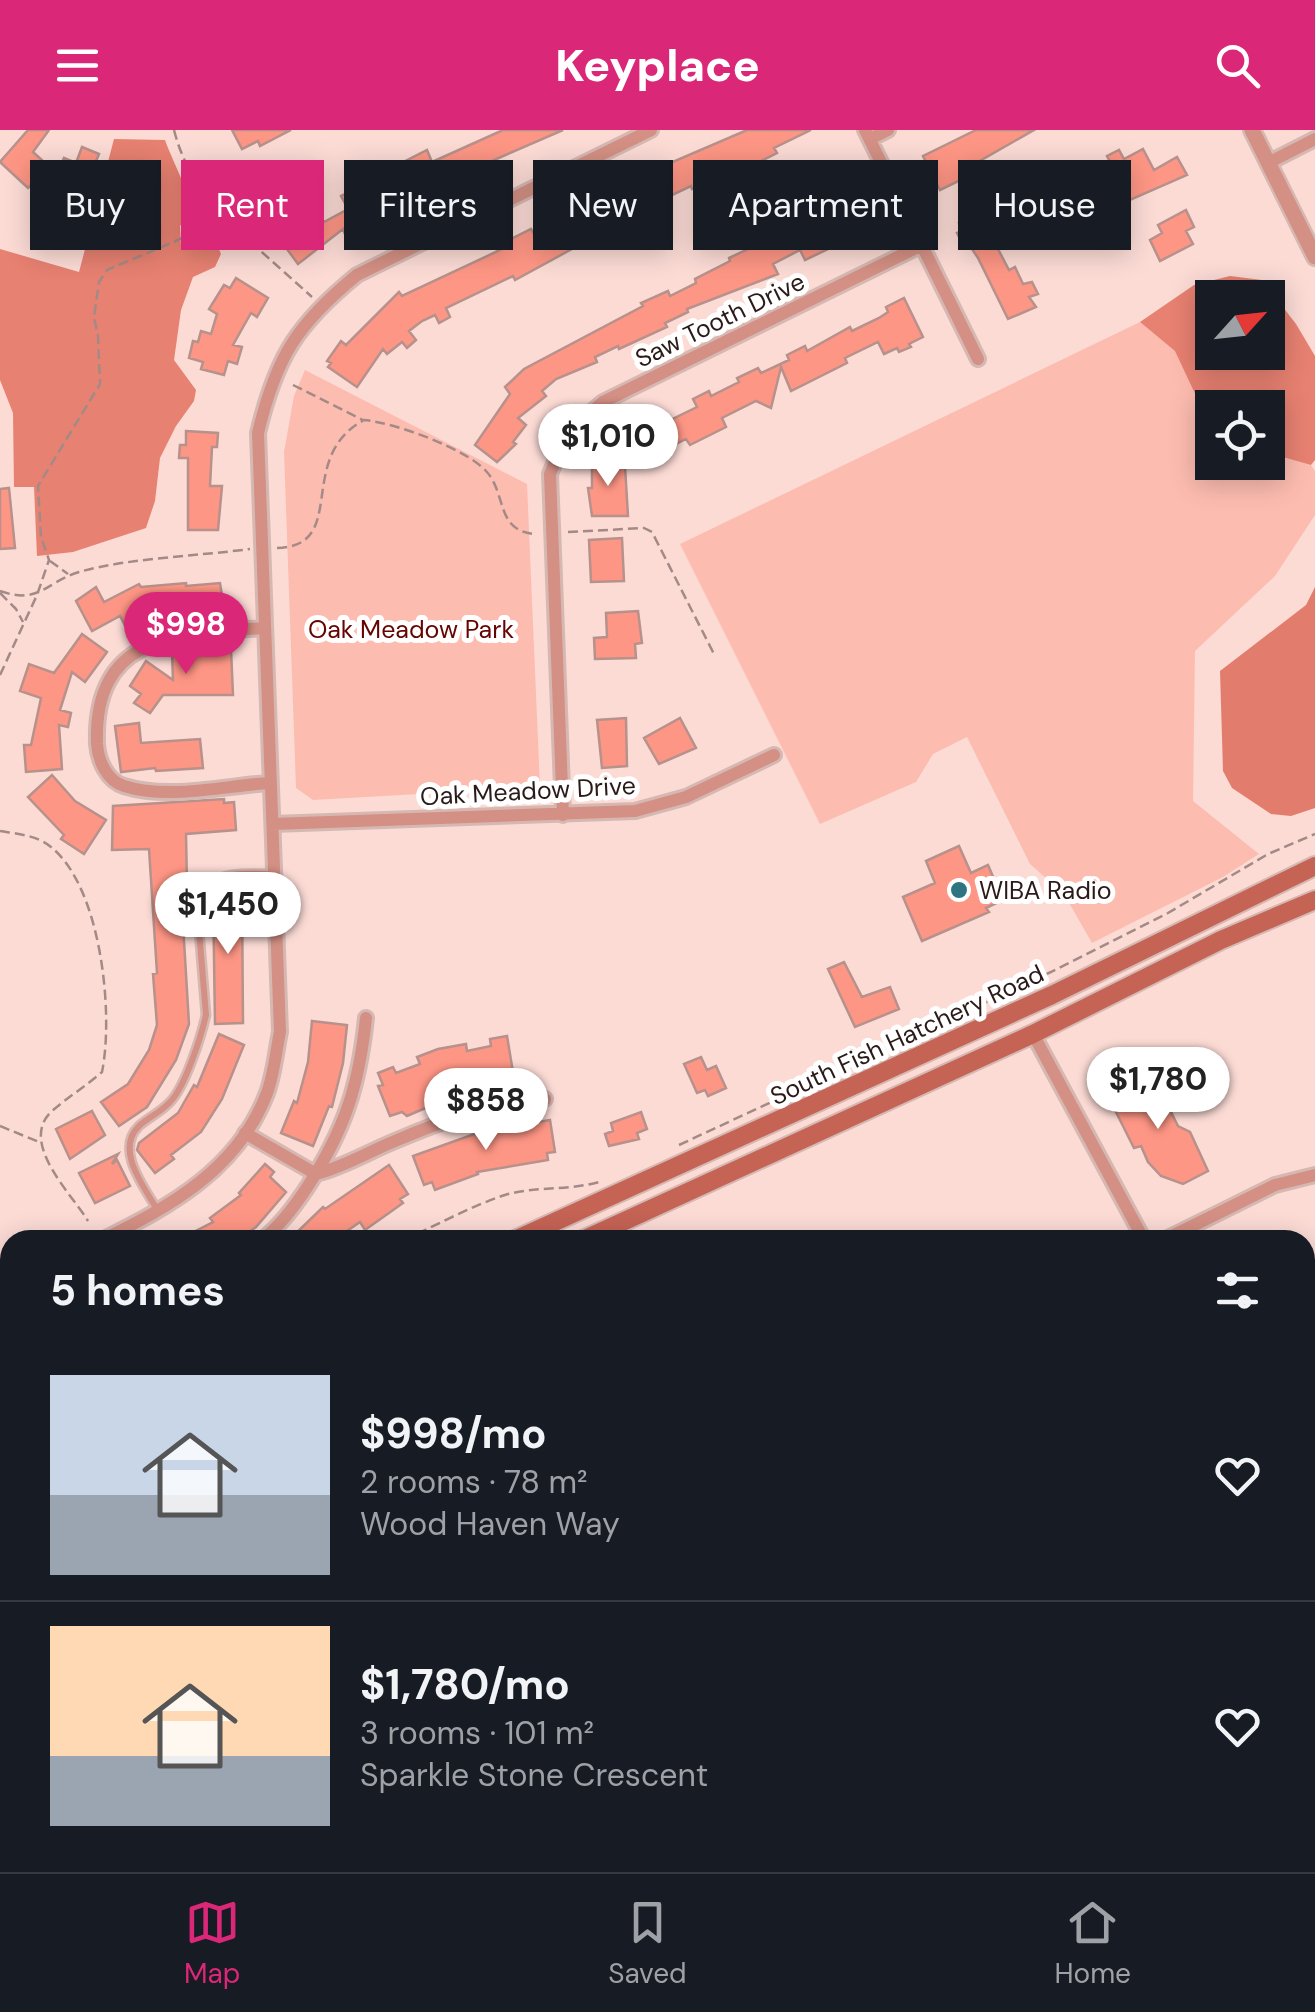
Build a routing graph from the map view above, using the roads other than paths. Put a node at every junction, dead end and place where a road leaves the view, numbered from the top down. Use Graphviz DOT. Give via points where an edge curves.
graph roads {
  1 [pos="651,130"];
  2 [pos="888,130"];
  3 [pos="1252,130"];
  4 [pos="868,135"];
  5 [pos="1315,139"];
  6 [pos="880,160"];
  7 [pos="1268,163"];
  8 [pos="912,250"];
  9 [pos="924,250"];
  10 [pos="1315,257"];
  11 [pos="978,358"];
  12 [pos="264,628"];
  13 [pos="774,754"];
  14 [pos="269,783"];
  15 [pos="563,815"];
  16 [pos="273,824"];
  17 [pos="1315,866"];
  18 [pos="274,874"];
  19 [pos="1315,900"];
  20 [pos="366,1018"];
  21 [pos="1033,1034"];
  22 [pos="545,1099"];
  23 [pos="245,1133"];
  24 [pos="316,1174"];
  25 [pos="1315,1175"];
  26 [pos="158,1211"];
  27 [pos="121,1230"];
  28 [pos="272,1230"];
  29 [pos="538,1230"];
  30 [pos="605,1230"];
  31 [pos="1139,1230"];
  32 [pos="1184,1230"];
  1 -- 12 [label="street" via="358,275 322,304 286,349 258,433"];
  2 -- 4 [label="street"];
  3 -- 7 [label="street"];
  4 -- 6 [label="street"];
  5 -- 7 [label="street"];
  7 -- 10 [label="street"];
  8 -- 15 [label="street, Saw Tooth Drive" via="603,402 560,446 550,474"];
  9 -- 11 [label="street"];
  12 -- 14 [label="street"];
  12 -- 14 [label="street" via="166,637 137,650 101,696 96,725 104,770 120,785 155,792"];
  13 -- 15 [label="street, Oak Meadow Drive" via="686,797 635,811"];
  14 -- 16 [label="street"];
  15 -- 16 [label="street, Oak Meadow Drive"];
  16 -- 18 [label="street"];
  17 -- 29 [label="main road, South Fish Hatchery Road" via="1052,995"];
  18 -- 23 [label="street" via="280,1032 268,1092"];
  18 -- 26 [label="lane" via="221,877 200,892 203,1030 175,1096 131,1136 129,1149"];
  19 -- 21 [label="main road, South Fish Hatchery Road"];
  20 -- 24 [label="street" via="353,1098"];
  21 -- 30 [label="main road, South Fish Hatchery Road"];
  21 -- 31 [label="street"];
  22 -- 24 [label="street" via="485,1107"];
  23 -- 24 [label="street"];
  23 -- 26 [label="street" via="214,1171"];
  24 -- 28 [label="street"];
  25 -- 32 [label="street" via="1274,1185"];
  26 -- 27 [label="street"];
}
